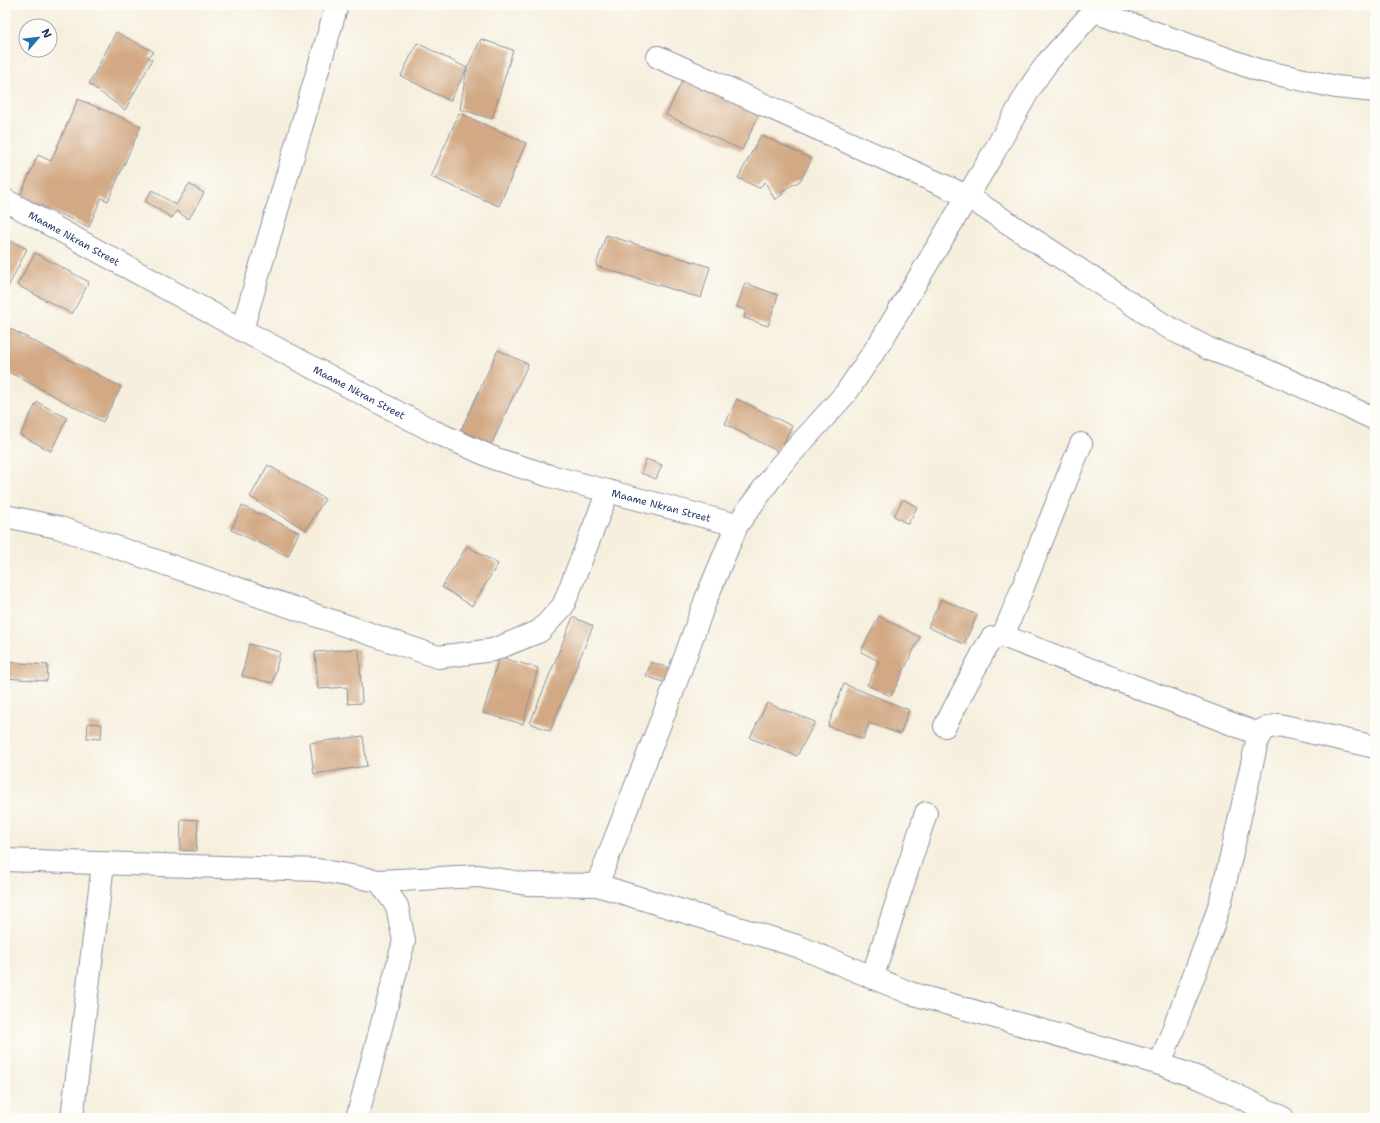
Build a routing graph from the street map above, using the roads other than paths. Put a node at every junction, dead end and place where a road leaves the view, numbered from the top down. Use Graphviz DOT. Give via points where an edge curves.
graph roads {
  1 [pos="338,5"];
  2 [pos="1097,8"];
  3 [pos="658,57"];
  4 [pos="1375,91"];
  5 [pos="967,196"];
  6 [pos="5,200"];
  7 [pos="242,330"];
  8 [pos="1375,418"];
  9 [pos="1082,444"];
  10 [pos="608,491"];
  11 [pos="5,516"];
  12 [pos="737,525"];
  13 [pos="1003,636"];
  14 [pos="946,726"];
  15 [pos="1261,735"];
  16 [pos="1375,748"];
  17 [pos="926,813"];
  18 [pos="5,860"];
  19 [pos="103,864"];
  20 [pos="379,881"];
  21 [pos="597,886"];
  22 [pos="872,978"];
  23 [pos="1160,1064"];
  24 [pos="72,1118"];
  25 [pos="357,1118"];
  26 [pos="1283,1118"];
  1 -- 7 [label="street"];
  2 -- 4 [label="street" via="1258,70 1336,87"];
  2 -- 5 [label="street" via="1047,63 1031,86"];
  3 -- 5 [label="street"];
  5 -- 8 [label="street" via="1164,325 1209,349 1259,367"];
  5 -- 12 [label="street" via="881,342 846,393 780,466"];
  6 -- 7 [label="street, Maame Nkran Street"];
  7 -- 10 [label="street, Maame Nkran Street" via="433,431 496,459"];
  9 -- 13 [label="street"];
  10 -- 11 [label="street" via="563,606 540,631 493,650 438,657 57,527"];
  10 -- 12 [label="street, Maame Nkran Street"];
  12 -- 21 [label="street" via="706,599"];
  13 -- 14 [label="street" via="992,638 986,647"];
  13 -- 15 [label="street"];
  15 -- 16 [label="street" via="1264,729 1279,725"];
  15 -- 23 [label="street" via="1257,742 1221,900"];
  17 -- 22 [label="street"];
  18 -- 19 [label="street"];
  19 -- 20 [label="street" via="318,870"];
  19 -- 24 [label="street"];
  20 -- 21 [label="street" via="478,876 526,884"];
  20 -- 25 [label="street" via="397,906 404,940"];
  21 -- 22 [label="street" via="797,946"];
  22 -- 23 [label="street" via="910,993"];
  23 -- 26 [label="street" via="1207,1081"];
}
